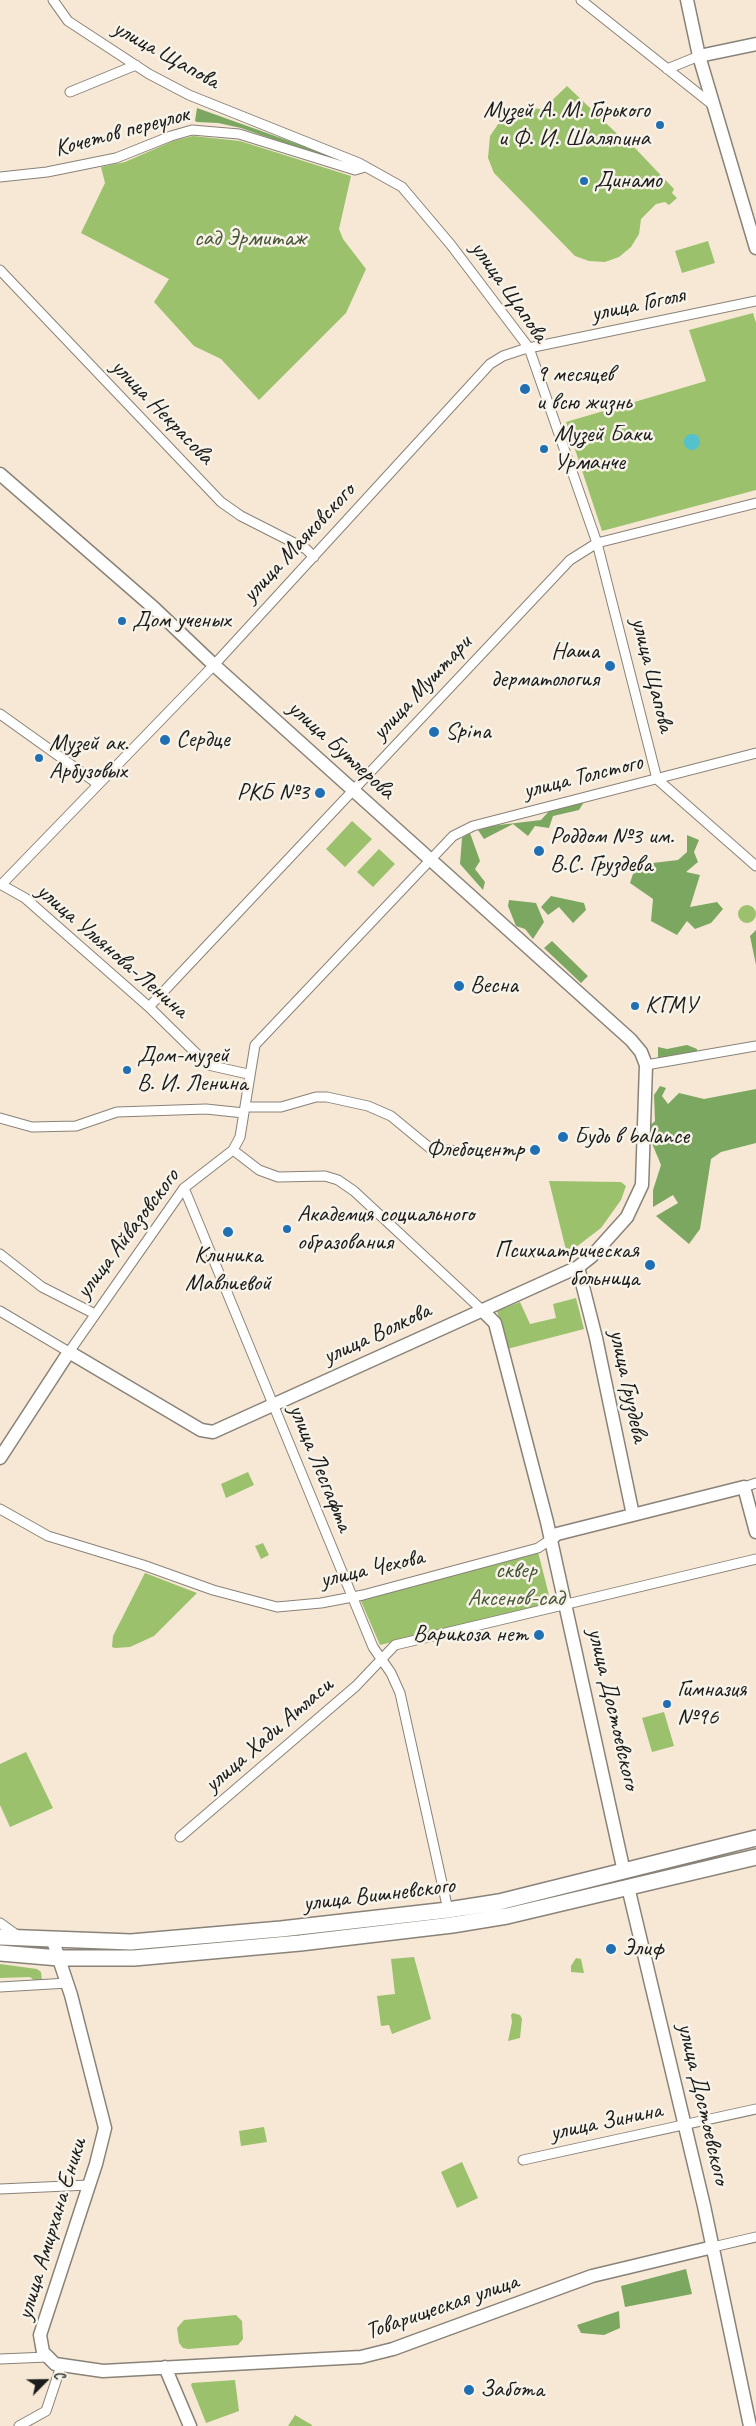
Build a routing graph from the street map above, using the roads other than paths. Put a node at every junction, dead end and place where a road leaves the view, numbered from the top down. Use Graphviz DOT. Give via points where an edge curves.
graph roads {
  1 [pos="53,0"];
  2 [pos="581,0"];
  3 [pos="687,0"];
  4 [pos="756,44"];
  5 [pos="699,56"];
  6 [pos="136,65"];
  7 [pos="667,69"];
  8 [pos="70,92"];
  9 [pos="714,106"];
  10 [pos="365,167"];
  11 [pos="1,176"];
  12 [pos="756,248"];
  13 [pos="0,270"];
  14 [pos="756,301"];
  15 [pos="529,348"];
  16 [pos="0,474"];
  17 [pos="756,503"];
  18 [pos="598,543"];
  19 [pos="314,557"];
  20 [pos="214,665"];
  21 [pos="0,714"];
  22 [pos="756,753"];
  23 [pos="658,779"];
  24 [pos="98,784"];
  25 [pos="354,790"];
  26 [pos="432,860"];
  27 [pos="756,866"];
  28 [pos="1,884"];
  29 [pos="149,1007"];
  30 [pos="756,1046"];
  31 [pos="646,1065"];
  32 [pos="248,1074"];
  33 [pos="245,1110"];
  34 [pos="0,1118"];
  35 [pos="233,1150"];
  36 [pos="457,1151"];
  37 [pos="184,1188"];
  38 [pos="0,1254"];
  39 [pos="578,1267"];
  40 [pos="482,1310"];
  41 [pos="0,1311"];
  42 [pos="95,1314"];
  43 [pos="69,1352"];
  44 [pos="273,1406"];
  45 [pos="0,1458"];
  46 [pos="750,1485"];
  47 [pos="0,1509"];
  48 [pos="633,1515"];
  49 [pos="756,1532"];
  50 [pos="550,1540"];
  51 [pos="756,1559"];
  52 [pos="351,1598"];
  53 [pos="566,1606"];
  54 [pos="380,1658"];
  55 [pos="180,1836"];
  56 [pos="756,1838"];
  57 [pos="756,1857"];
  58 [pos="624,1872"];
  59 [pos="628,1887"];
  60 [pos="448,1910"];
  61 [pos="0,1923"];
  62 [pos="0,1937"];
  63 [pos="25,1940"];
  64 [pos="53,1941"];
  65 [pos="0,1953"];
  66 [pos="59,1958"];
  67 [pos="68,1983"];
  68 [pos="0,1987"];
  69 [pos="756,2109"];
  70 [pos="685,2125"];
  71 [pos="523,2160"];
  72 [pos="89,2186"];
  73 [pos="0,2189"];
  74 [pos="756,2237"];
  75 [pos="713,2247"];
  76 [pos="47,2357"];
  77 [pos="0,2359"];
  78 [pos="61,2366"];
  79 [pos="165,2367"];
  80 [pos="18,2426"];
  81 [pos="190,2426"];
  82 [pos="750,2426"];
  1 -- 6 [label="street, улица Щапова" via="68,21"];
  2 -- 7 [label="street"];
  3 -- 5 [label="main road"];
  4 -- 5 [label="main road"];
  5 -- 7 [label="street"];
  5 -- 9 [label="main road"];
  6 -- 8 [label="street"];
  6 -- 10 [label="street, улица Щапова" via="189,95"];
  7 -- 9 [label="street"];
  9 -- 12 [label="main road"];
  10 -- 11 [label="street, Кочетов переулок" via="355,170 239,134 192,130 116,158 47,172"];
  10 -- 15 [label="street, улица Щапова" via="402,187 451,245"];
  13 -- 19 [label="street, улица Некрасова" via="221,502 241,516 306,549"];
  14 -- 15 [label="street, улица Гоголя"];
  15 -- 18 [label="street, улица Щапова"];
  15 -- 19 [label="street, улица Маяковского" via="490,364"];
  16 -- 20 [label="main road, улица Бутлерова" via="154,608"];
  17 -- 18 [label="street, улица Муштари"];
  18 -- 23 [label="street, улица Щапова"];
  18 -- 25 [label="street, улица Муштари" via="570,560"];
  19 -- 20 [label="street, улица Маяковского"];
  20 -- 24 [label="street, улица Маяковского"];
  20 -- 25 [label="main road, улица Бутлерова"];
  21 -- 24 [label="street"];
  22 -- 23 [label="street, улица Толстого"];
  23 -- 26 [label="street, улица Толстого" via="473,826 452,836"];
  23 -- 27 [label="street"];
  24 -- 28 [label="street, улица Маяковского"];
  25 -- 26 [label="main road, улица Бутлерова"];
  25 -- 29 [label="street, улица Муштари"];
  26 -- 31 [label="main road, улица Бутлерова" via="631,1040"];
  26 -- 32 [label="street" via="255,1044"];
  28 -- 29 [label="street, улица Ульянова-Ленина" via="25,898"];
  29 -- 32 [label="street, улица Ульянова-Ленина" via="208,1065"];
  30 -- 31 [label="street"];
  31 -- 39 [label="main road, улица Волкова" via="642,1185 627,1218"];
  32 -- 33 [label="street"];
  33 -- 34 [label="street" via="117,1112 76,1126 32,1127"];
  33 -- 35 [label="street" via="240,1137"];
  33 -- 36 [label="street" via="281,1107 327,1097 368,1106 391,1116 431,1149"];
  35 -- 37 [label="street, улица Айвазовского"];
  35 -- 40 [label="street, улица Достоевского" via="258,1170 278,1177 325,1176 338,1180 354,1191"];
  37 -- 42 [label="street, улица Айвазовского"];
  37 -- 44 [label="street, улица Лесгафта"];
  38 -- 42 [label="street" via="42,1287"];
  39 -- 40 [label="main road, улица Волкова"];
  39 -- 48 [label="main road, улица Груздева"];
  40 -- 44 [label="main road, улица Волкова"];
  40 -- 50 [label="main road, улица Достоевского" via="495,1323"];
  41 -- 43 [label="street, улица Волкова"];
  42 -- 43 [label="street, улица Айвазовского"];
  43 -- 44 [label="main road, улица Волкова" via="201,1430 213,1432"];
  43 -- 45 [label="main road, улица Айвазовского"];
  44 -- 52 [label="street, улица Лесгафта"];
  46 -- 48 [label="main road, улица Чехова"];
  46 -- 49 [label="main road"];
  47 -- 52 [label="street, улица Чехова" via="48,1536 275,1607"];
  48 -- 50 [label="main road, улица Чехова" via="557,1534"];
  50 -- 52 [label="street, улица Чехова" via="538,1548"];
  50 -- 53 [label="main road, улица Достоевского"];
  51 -- 53 [label="street"];
  52 -- 54 [label="street, улица Лесгафта"];
  53 -- 54 [label="street" via="395,1645"];
  53 -- 58 [label="main road, улица Достоевского"];
  54 -- 55 [label="street, улица Хади Атласи" via="356,1686"];
  54 -- 60 [label="street, улица Лесгафта" via="400,1693"];
  56 -- 58 [label="main road, улица Вишневского"];
  57 -- 59 [label="main road, улица Вишневского"];
  58 -- 59 [label="main road, улица Достоевского"];
  58 -- 60 [label="main road, улица Вишневского" via="499,1902"];
  59 -- 66 [label="main road, улица Вишневского" via="507,1916 445,1926 134,1958"];
  59 -- 70 [label="main road, улица Достоевского"];
  60 -- 64 [label="main road, улица Вишневского" via="131,1942"];
  61 -- 63 [label="street"];
  62 -- 63 [label="main road, улица Вишневского"];
  63 -- 64 [label="main road, улица Вишневского"];
  64 -- 66 [label="main road, улица Амирхана Еники"];
  65 -- 66 [label="main road, улица Вишневского"];
  66 -- 67 [label="main road, улица Амирхана Еники"];
  67 -- 68 [label="street"];
  67 -- 72 [label="main road, улица Амирхана Еники" via="105,2128"];
  69 -- 70 [label="street, улица Зинина"];
  70 -- 71 [label="street, улица Зинина"];
  70 -- 75 [label="main road, улица Достоевского"];
  72 -- 73 [label="street"];
  72 -- 76 [label="main road, улица Амирхана Еники" via="42,2328 41,2346"];
  74 -- 75 [label="street, Товарищеская улица"];
  75 -- 79 [label="main road, Товарищеская улица" via="592,2276 392,2349 361,2357"];
  75 -- 82 [label="main road, улица Достоевского"];
  76 -- 77 [label="street"];
  76 -- 78 [label="main road, Товарищеская улица"];
  78 -- 79 [label="main road, Товарищеская улица" via="103,2371"];
  78 -- 80 [label="street" via="46,2411"];
  79 -- 81 [label="main road"];
}
